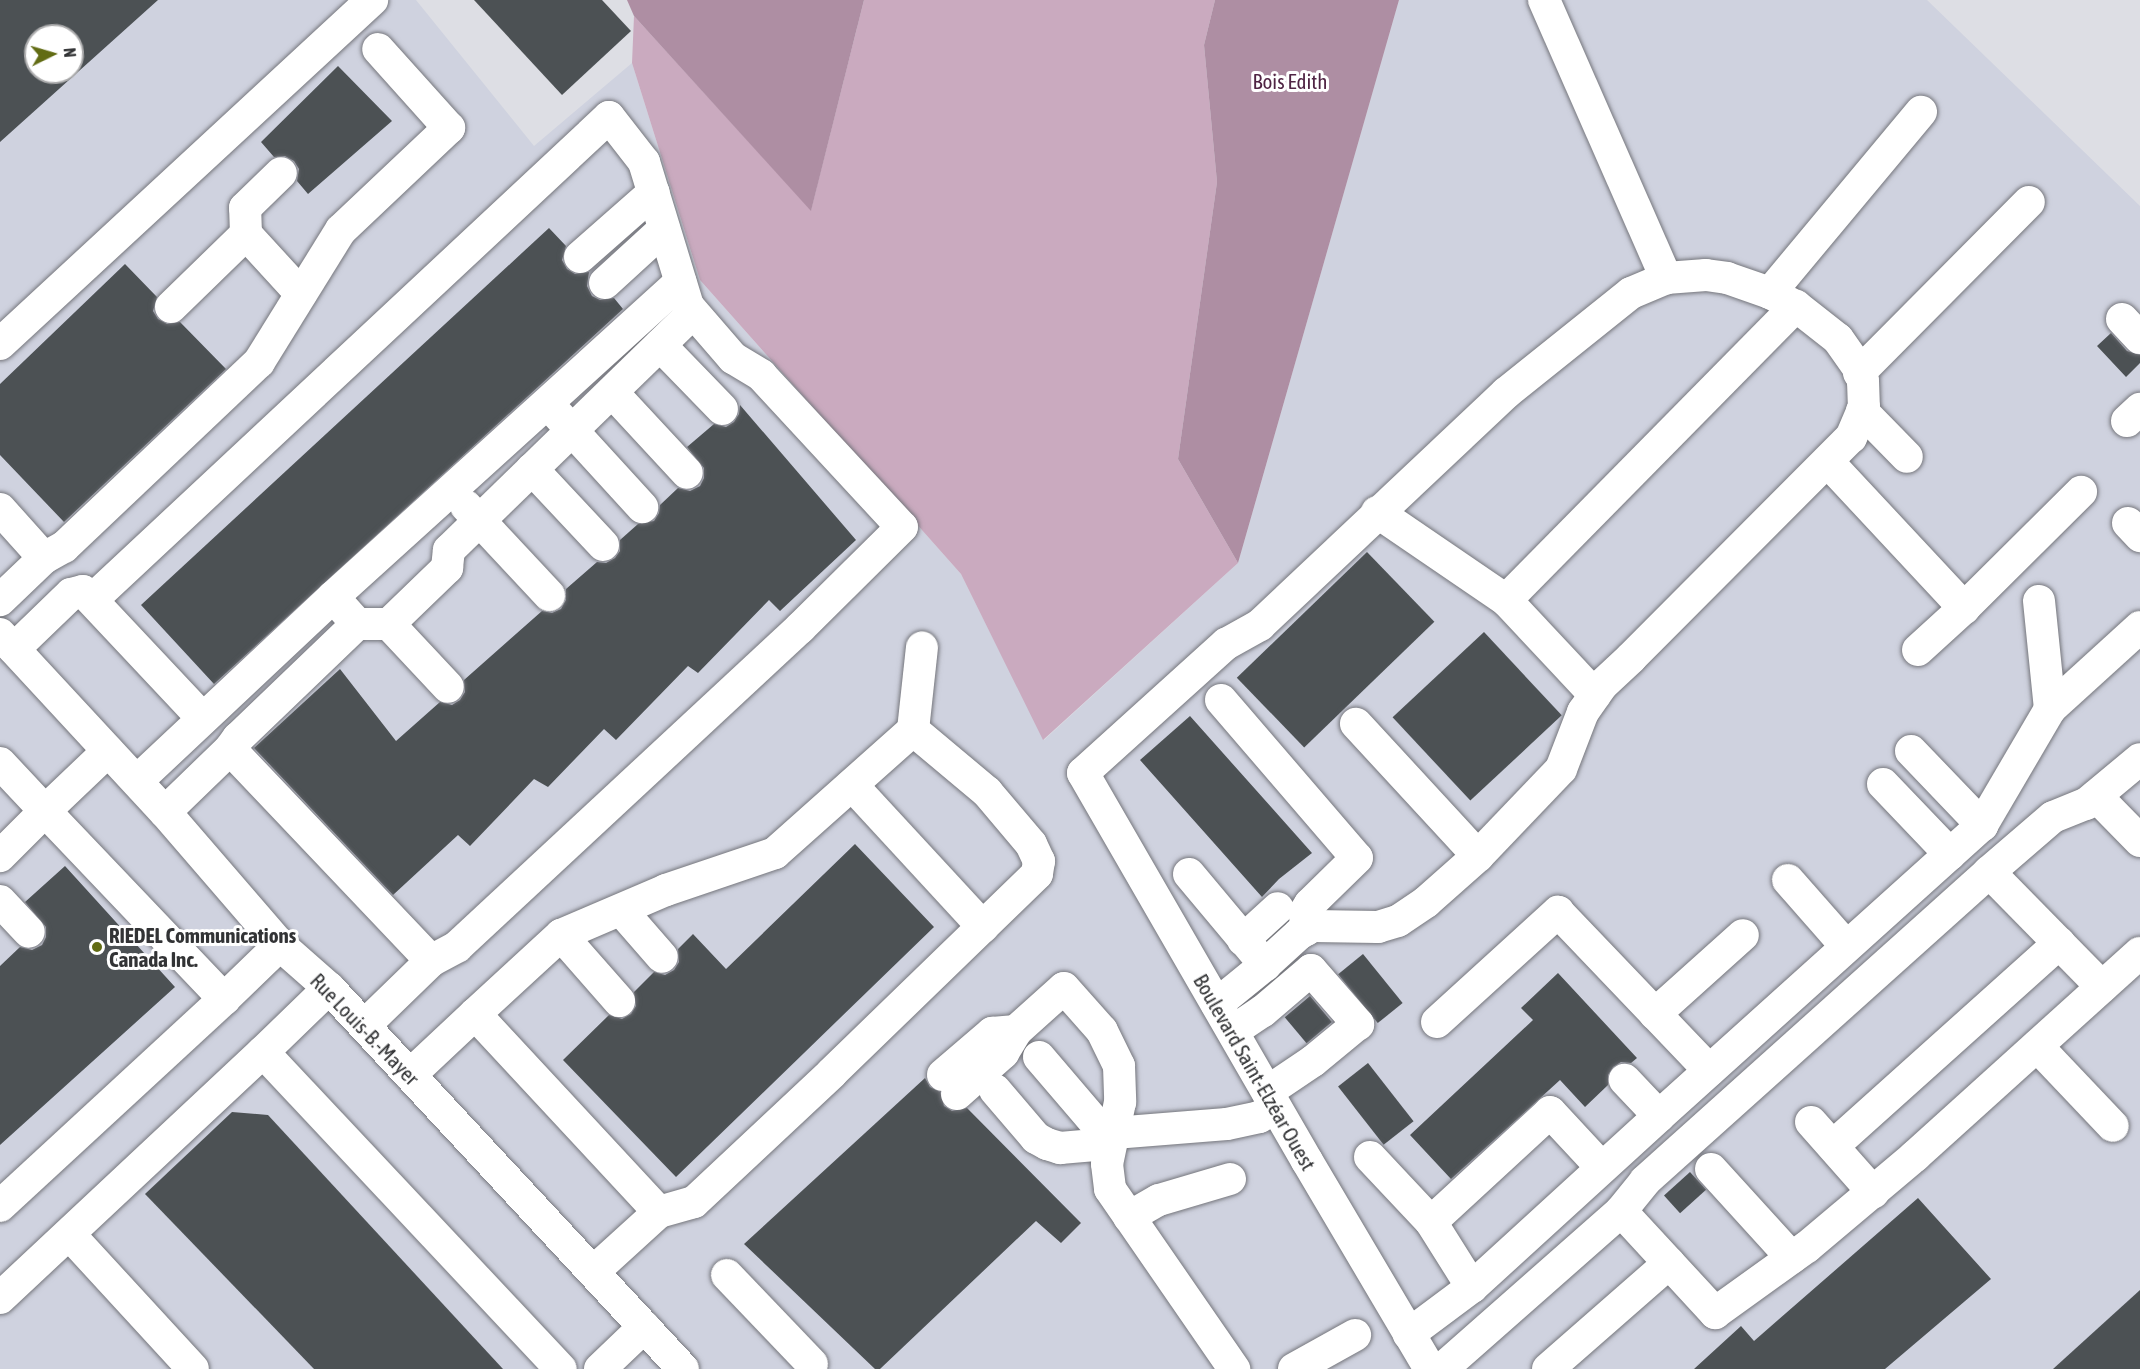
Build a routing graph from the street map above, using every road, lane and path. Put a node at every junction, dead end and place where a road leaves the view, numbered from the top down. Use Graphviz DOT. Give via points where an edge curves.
graph roads {
  1 [pos="372,0"];
  2 [pos="1544,0"];
  3 [pos="378,49"];
  4 [pos="1921,112"];
  5 [pos="281,173"];
  6 [pos="654,192"];
  7 [pos="2029,202"];
  8 [pos="664,229"];
  9 [pos="246,234"];
  10 [pos="580,257"];
  11 [pos="1666,278"];
  12 [pos="680,282"];
  13 [pos="605,283"];
  14 [pos="301,294"];
  15 [pos="1783,300"];
  16 [pos="171,307"];
  17 [pos="693,313"];
  18 [pos="0,344"];
  19 [pos="660,345"];
  20 [pos="1859,373"];
  21 [pos="612,392"];
  22 [pos="547,403"];
  23 [pos="722,409"];
  24 [pos="1862,411"];
  25 [pos="572,430"];
  26 [pos="1907,457"];
  27 [pos="1828,462"];
  28 [pos="532,470"];
  29 [pos="687,473"];
  30 [pos="451,490"];
  31 [pos="2081,492"];
  32 [pos="642,507"];
  33 [pos="0,509"];
  34 [pos="479,521"];
  35 [pos="1368,521"];
  36 [pos="603,545"];
  37 [pos="44,558"];
  38 [pos="549,595"];
  39 [pos="333,597"];
  40 [pos="93,599"];
  41 [pos="0,600"];
  42 [pos="1506,600"];
  43 [pos="2039,601"];
  44 [pos="1964,608"];
  45 [pos="357,624"];
  46 [pos="389,624"];
  47 [pos="2140,627"];
  48 [pos="7,642"];
  49 [pos="922,647"];
  50 [pos="1918,650"];
  51 [pos="448,687"];
  52 [pos="1595,695"];
  53 [pos="1221,700"];
  54 [pos="2050,709"];
  55 [pos="203,719"];
  56 [pos="1356,724"];
  57 [pos="913,730"];
  58 [pos="230,749"];
  59 [pos="108,751"];
  60 [pos="1911,751"];
  61 [pos="0,763"];
  62 [pos="2137,766"];
  63 [pos="137,781"];
  64 [pos="1883,784"];
  65 [pos="852,785"];
  66 [pos="2096,796"];
  67 [pos="45,811"];
  68 [pos="165,812"];
  69 [pos="1982,825"];
  70 [pos="2140,841"];
  71 [pos="1950,854"];
  72 [pos="0,856"];
  73 [pos="1478,856"];
  74 [pos="1989,872"];
  75 [pos="1188,874"];
  76 [pos="1788,880"];
  77 [pos="0,901"];
  78 [pos="1278,908"];
  79 [pos="621,910"];
  80 [pos="983,927"];
  81 [pos="1306,930"];
  82 [pos="29,932"];
  83 [pos="1743,935"];
  84 [pos="1243,940"];
  85 [pos="554,942"];
  86 [pos="2059,943"];
  87 [pos="280,945"];
  88 [pos="1846,946"];
  89 [pos="2140,953"];
  90 [pos="662,957"];
  91 [pos="431,961"];
  92 [pos="1265,965"];
  93 [pos="2102,987"];
  94 [pos="329,988"];
  95 [pos="224,999"];
  96 [pos="611,1004"];
  97 [pos="1217,1004"];
  98 [pos="475,1014"];
  99 [pos="1655,1014"];
  100 [pos="1437,1022"];
  101 [pos="364,1026"];
  102 [pos="1233,1031"];
  103 [pos="2037,1046"];
  104 [pos="263,1052"];
  105 [pos="1039,1057"];
  106 [pos="1709,1070"];
  107 [pos="410,1075"];
  108 [pos="1625,1080"];
  109 [pos="950,1084"];
  110 [pos="995,1090"];
  111 [pos="1272,1100"];
  112 [pos="1659,1116"];
  113 [pos="1811,1122"];
  114 [pos="2113,1126"];
  115 [pos="1114,1133"];
  116 [pos="1833,1146"];
  117 [pos="1370,1157"];
  118 [pos="1602,1168"];
  119 [pos="1711,1169"];
  120 [pos="1230,1179"];
  121 [pos="1873,1191"];
  122 [pos="0,1206"];
  123 [pos="1621,1211"];
  124 [pos="659,1212"];
  125 [pos="1129,1217"];
  126 [pos="1431,1222"];
  127 [pos="69,1234"];
  128 [pos="1792,1258"];
  129 [pos="1669,1263"];
  130 [pos="592,1272"];
  131 [pos="727,1275"];
  132 [pos="1472,1287"];
  133 [pos="0,1298"];
  134 [pos="644,1327"];
  135 [pos="1409,1334"];
  136 [pos="1355,1335"];
  137 [pos="812,1367"];
  138 [pos="193,1369"];
  139 [pos="561,1369"];
  140 [pos="600,1369"];
  141 [pos="683,1369"];
  142 [pos="1234,1369"];
  143 [pos="1294,1369"];
  144 [pos="1430,1369"];
  145 [pos="1442,1369"];
  146 [pos="1548,1369"];
  1 -- 18 [label="street"];
  2 -- 11 [label="street"];
  3 -- 14 [label="street" via="449,128 341,230"];
  4 -- 15 [label="street"];
  5 -- 9 [label="street" via="245,208"];
  6 -- 8 [label="street"];
  6 -- 10 [label="street"];
  6 -- 40 [label="street" via="644,162 609,117"];
  7 -- 20 [label="street"];
  8 -- 12 [label="street"];
  8 -- 13 [label="street"];
  9 -- 14 [label="street"];
  9 -- 16 [label="street"];
  11 -- 15 [label="street" via="1727,278"];
  11 -- 35 [label="street" via="1631,293 1578,333 1506,393"];
  12 -- 17 [label="street"];
  12 -- 22 [label="street"];
  14 -- 37 [label="street" via="259,362 64,547"];
  15 -- 20 [label="street" via="1838,339"];
  15 -- 42 [label="street"];
  17 -- 19 [label="street"];
  17 -- 91 [label="street" via="733,358 761,375 902,527 800,628 458,946"];
  19 -- 21 [label="street"];
  19 -- 23 [label="street"];
  20 -- 24 [label="street" via="1865,397"];
  21 -- 25 [label="street"];
  21 -- 29 [label="street"];
  22 -- 25 [label="street"];
  22 -- 30 [label="street"];
  24 -- 26 [label="street"];
  24 -- 27 [label="street" via="1851,437"];
  25 -- 28 [label="street"];
  25 -- 32 [label="street"];
  27 -- 44 [label="street"];
  27 -- 52 [label="street"];
  28 -- 34 [label="street"];
  28 -- 36 [label="street"];
  30 -- 34 [label="street"];
  30 -- 39 [label="street"];
  31 -- 44 [label="street"];
  33 -- 37 [label="street"];
  34 -- 38 [label="street"];
  34 -- 46 [label="street" via="449,550 447,568"];
  35 -- 42 [label="street"];
  35 -- 97 [label="street, Boulevard Saint-Elzéar Ouest" via="1260,625 1226,644 1083,773"];
  37 -- 41 [label="street"];
  39 -- 45 [label="street"];
  39 -- 55 [label="street"];
  40 -- 48 [label="street" via="83,591 71,594"];
  40 -- 55 [label="street"];
  42 -- 52 [label="street"];
  43 -- 54 [label="street"];
  44 -- 50 [label="street"];
  45 -- 46 [label="street"];
  45 -- 58 [label="street"];
  46 -- 51 [label="street"];
  47 -- 54 [label="street"];
  48 -- 59 [label="street, Rue Louis-B.-Mayer"];
  49 -- 57 [label="street"];
  52 -- 73 [label="street" via="1583,712 1561,769"];
  53 -- 81 [label="street" via="1357,858 1310,904 1305,912"];
  54 -- 69 [label="street"];
  55 -- 63 [label="street"];
  56 -- 73 [label="street"];
  57 -- 65 [label="street"];
  57 -- 80 [label="street" via="987,792 1022,831 1039,861 1037,874"];
  58 -- 68 [label="street"];
  58 -- 91 [label="street"];
  59 -- 63 [label="street, Rue Louis-B.-Mayer"];
  59 -- 67 [label="street"];
  60 -- 69 [label="street"];
  61 -- 67 [label="street"];
  62 -- 66 [label="street"];
  63 -- 68 [label="street, Rue Louis-B.-Mayer"];
  64 -- 71 [label="street"];
  65 -- 79 [label="street" via="775,853 666,890"];
  65 -- 80 [label="street"];
  66 -- 70 [label="street"];
  66 -- 74 [label="street" via="2053,817"];
  67 -- 72 [label="street"];
  67 -- 95 [label="street"];
  68 -- 87 [label="street, Rue Louis-B.-Mayer"];
  69 -- 71 [label="street"];
  71 -- 88 [label="street"];
  73 -- 81 [label="street" via="1398,921 1378,927 1323,925"];
  74 -- 86 [label="street"];
  74 -- 123 [label="street" via="1645,1181"];
  75 -- 84 [label="street"];
  76 -- 88 [label="street"];
  77 -- 82 [label="street"];
  78 -- 84 [label="street"];
  79 -- 85 [label="street"];
  79 -- 90 [label="street"];
  80 -- 124 [label="street" via="694,1202"];
  81 -- 92 [label="street"];
  83 -- 99 [label="street"];
  84 -- 92 [label="street"];
  85 -- 96 [label="street"];
  85 -- 98 [label="street"];
  86 -- 93 [label="street"];
  86 -- 116 [label="street"];
  87 -- 94 [label="street, Rue Louis-B.-Mayer"];
  87 -- 95 [label="street"];
  88 -- 106 [label="street"];
  89 -- 93 [label="street"];
  91 -- 101 [label="street"];
  92 -- 97 [label="street"];
  93 -- 103 [label="street"];
  94 -- 101 [label="street, Rue Louis-B.-Mayer"];
  94 -- 104 [label="street"];
  95 -- 122 [label="street"];
  97 -- 102 [label="street, Boulevard Saint-Elzéar Ouest"];
  98 -- 107 [label="street"];
  98 -- 124 [label="street"];
  99 -- 100 [label="street" via="1558,912"];
  99 -- 106 [label="street"];
  101 -- 107 [label="street, Rue Louis-B.-Mayer"];
  102 -- 111 [label="street, Boulevard Saint-Elzéar Ouest"];
  102 -- 111 [label="street" via="1311,970 1358,1024"];
  103 -- 114 [label="street"];
  103 -- 121 [label="street"];
  104 -- 127 [label="street"];
  104 -- 139 [label="street"];
  105 -- 115 [label="street" via="1097,1125"];
  106 -- 112 [label="street"];
  107 -- 130 [label="street, Rue Louis-B.-Mayer"];
  108 -- 112 [label="street"];
  109 -- 115 [label="street" via="1002,1053 1016,1031 1064,988 1102,1031 1116,1059 1121,1080"];
  110 -- 115 [label="street" via="1036,1138 1047,1144 1060,1148 1095,1145"];
  111 -- 115 [label="street" via="1259,1117 1227,1124"];
  111 -- 135 [label="street, Boulevard Saint-Elzéar Ouest"];
  112 -- 118 [label="street"];
  113 -- 116 [label="street"];
  115 -- 125 [label="street" via="1107,1164 1110,1189"];
  116 -- 121 [label="street"];
  117 -- 126 [label="street"];
  118 -- 126 [label="street" via="1550,1112"];
  118 -- 132 [label="street"];
  119 -- 128 [label="street"];
  120 -- 125 [label="street" via="1160,1200"];
  121 -- 128 [label="street"];
  123 -- 129 [label="street"];
  123 -- 145 [label="street"];
  124 -- 130 [label="street"];
  125 -- 142 [label="street"];
  126 -- 132 [label="street"];
  127 -- 133 [label="street"];
  127 -- 138 [label="street"];
  128 -- 129 [label="street" via="1715,1313"];
  129 -- 146 [label="street"];
  130 -- 134 [label="street, Rue Louis-B.-Mayer"];
  131 -- 137 [label="street"];
  132 -- 135 [label="street"];
  134 -- 140 [label="street"];
  134 -- 141 [label="street, Rue Louis-B.-Mayer"];
  135 -- 144 [label="street, Boulevard Saint-Elzéar Ouest"];
  136 -- 143 [label="street"];
}
